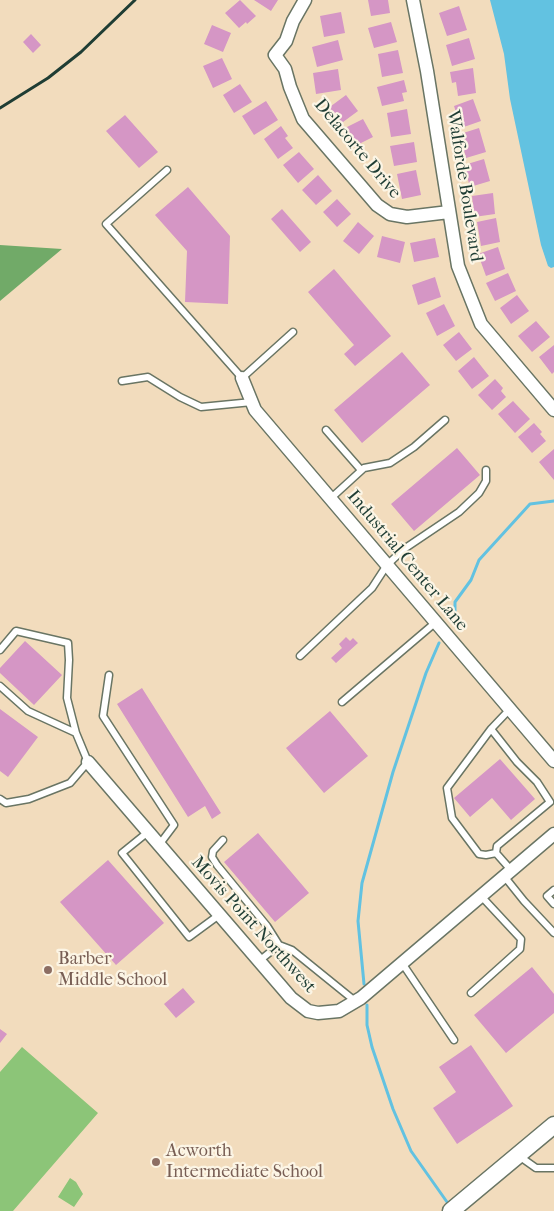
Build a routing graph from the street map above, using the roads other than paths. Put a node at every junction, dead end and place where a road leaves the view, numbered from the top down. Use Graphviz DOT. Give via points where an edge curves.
graph roads {
  1 [pos="305,0"];
  2 [pos="413,0"];
  3 [pos="167,170"];
  4 [pos="449,212"];
  5 [pos="293,332"];
  6 [pos="242,378"];
  7 [pos="122,381"];
  8 [pos="252,402"];
  9 [pos="554,410"];
  10 [pos="445,420"];
  11 [pos="326,430"];
  12 [pos="361,470"];
  13 [pos="486,470"];
  14 [pos="330,499"];
  15 [pos="387,565"];
  16 [pos="436,622"];
  17 [pos="0,650"];
  18 [pos="300,656"];
  19 [pos="109,675"];
  20 [pos="0,686"];
  21 [pos="342,702"];
  22 [pos="510,709"];
  23 [pos="491,729"];
  24 [pos="76,733"];
  25 [pos="554,761"];
  26 [pos="88,762"];
  27 [pos="0,798"];
  28 [pos="148,832"];
  29 [pos="554,834"];
  30 [pos="224,840"];
  31 [pos="159,845"];
  32 [pos="496,852"];
  33 [pos="508,873"];
  34 [pos="554,890"];
  35 [pos="481,896"];
  36 [pos="554,904"];
  37 [pos="219,915"];
  38 [pos="554,934"];
  39 [pos="279,945"];
  40 [pos="259,961"];
  41 [pos="402,963"];
  42 [pos="471,993"];
  43 [pos="356,1002"];
  44 [pos="454,1040"];
  45 [pos="554,1125"];
  46 [pos="518,1155"];
  47 [pos="554,1168"];
  48 [pos="451,1211"];
  1 -- 4 [label="street, Delacorte Drive" via="286,41 275,55 285,69 303,119 377,205 390,214 407,217"];
  2 -- 4 [label="street, Walforde Boulevard"];
  3 -- 6 [label="lane" via="106,224"];
  4 -- 9 [label="street, Walforde Boulevard" via="458,266 481,324"];
  5 -- 6 [label="lane"];
  6 -- 8 [label="street, Industrial Center Lane"];
  7 -- 8 [label="lane" via="148,376 201,407"];
  8 -- 14 [label="street, Industrial Center Lane" via="255,410"];
  10 -- 12 [label="lane" via="390,463"];
  11 -- 12 [label="lane"];
  12 -- 14 [label="lane"];
  13 -- 15 [label="lane" via="486,481 479,493 459,512"];
  14 -- 15 [label="street, Industrial Center Lane"];
  15 -- 16 [label="street, Industrial Center Lane"];
  15 -- 18 [label="lane" via="372,588"];
  16 -- 21 [label="lane"];
  16 -- 22 [label="street, Industrial Center Lane"];
  17 -- 24 [label="lane" via="16,631 68,643 67,698"];
  19 -- 31 [label="lane" via="103,716 174,825"];
  20 -- 24 [label="lane" via="28,711"];
  22 -- 23 [label="lane"];
  22 -- 25 [label="street, Industrial Center Lane"];
  23 -- 32 [label="lane" via="447,788 452,818 479,854"];
  23 -- 32 [label="lane" via="550,802 497,846"];
  24 -- 26 [label="lane"];
  26 -- 27 [label="lane" via="70,783 29,799 6,803"];
  26 -- 28 [label="street, Movis Point Northwest"];
  28 -- 31 [label="street, Movis Point Northwest"];
  28 -- 37 [label="lane" via="122,853 189,936"];
  29 -- 33 [label="street, Movis Point Northwest"];
  30 -- 39 [label="lane" via="213,851 212,857"];
  31 -- 37 [label="street, Movis Point Northwest"];
  32 -- 33 [label="lane"];
  33 -- 35 [label="street, Movis Point Northwest"];
  33 -- 38 [label="lane" via="524,900"];
  34 -- 36 [label="lane" via="547,896"];
  35 -- 41 [label="street, Movis Point Northwest"];
  35 -- 42 [label="lane" via="521,939 520,948"];
  37 -- 40 [label="street, Movis Point Northwest"];
  39 -- 40 [label="lane"];
  39 -- 43 [label="lane" via="292,950"];
  40 -- 43 [label="street, Movis Point Northwest" via="291,998 308,1011 339,1011"];
  41 -- 43 [label="street, Movis Point Northwest"];
  41 -- 44 [label="lane"];
  45 -- 46 [label="street"];
  46 -- 47 [label="lane" via="536,1168"];
  46 -- 48 [label="street"];
}
